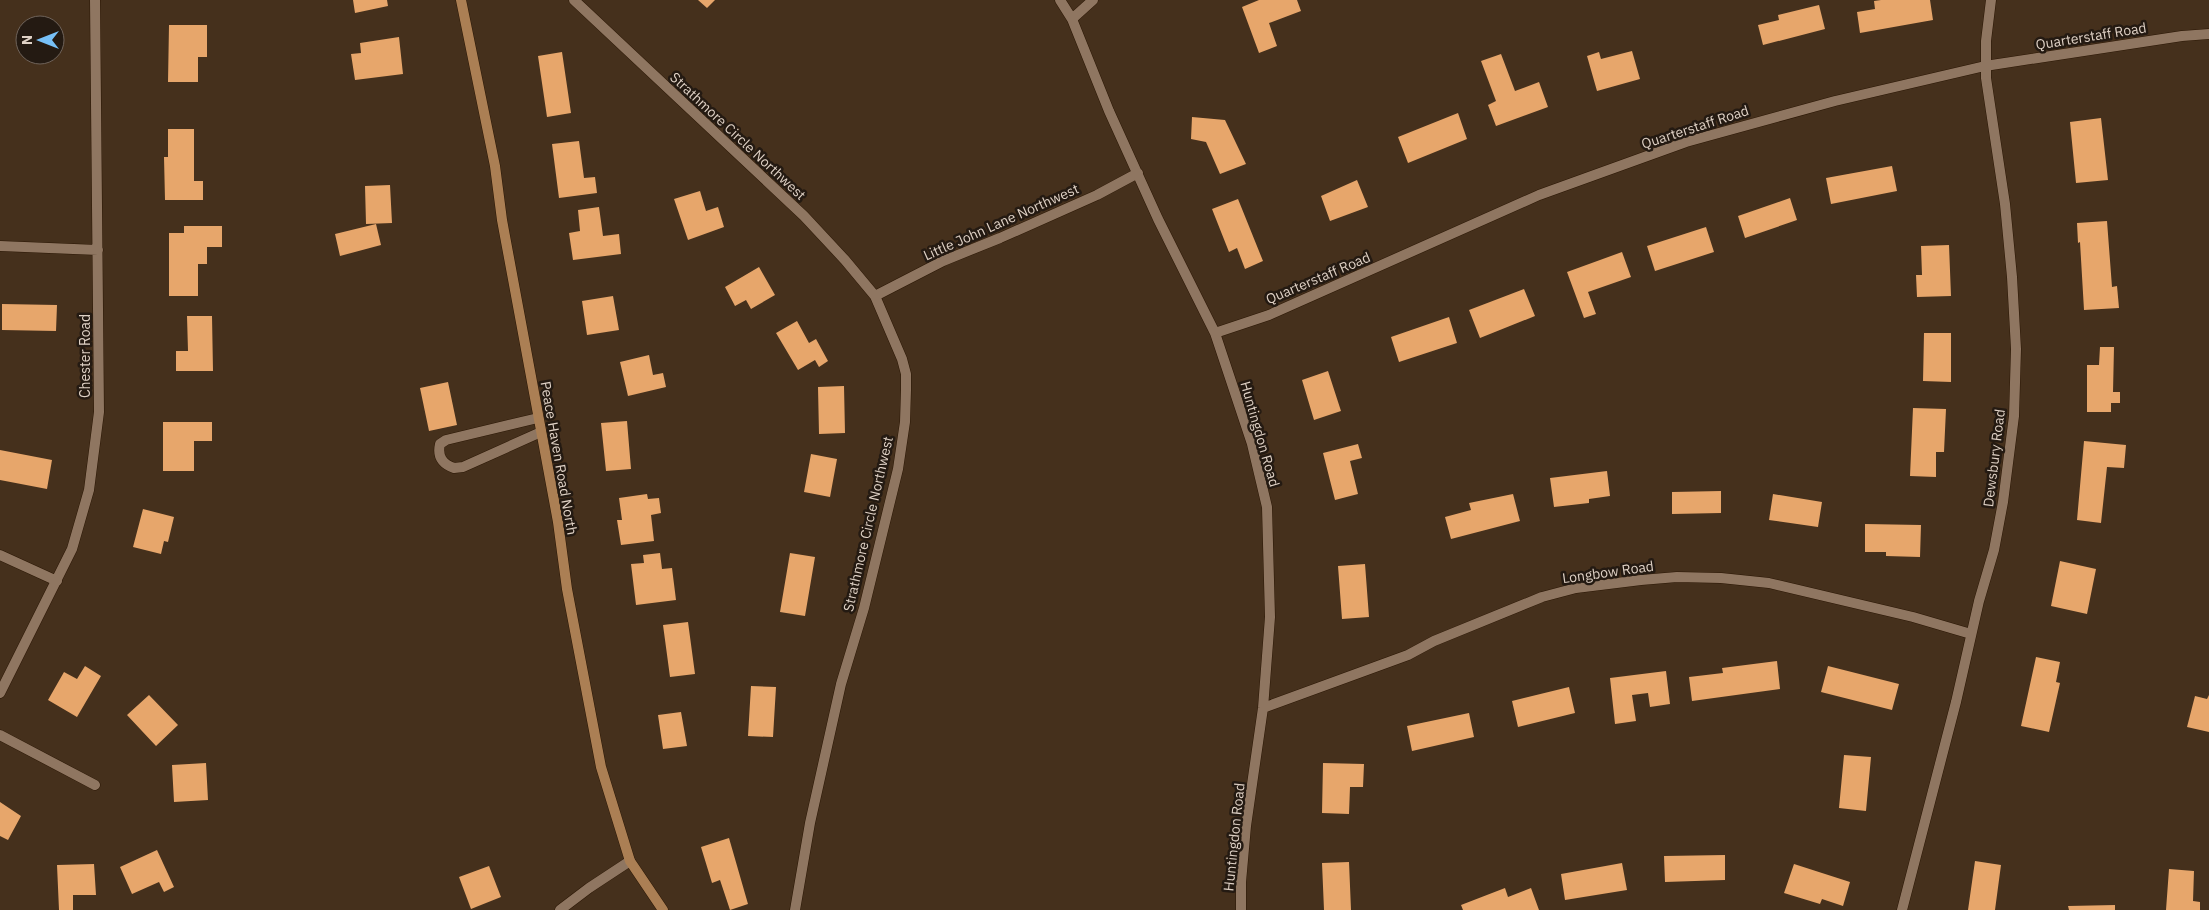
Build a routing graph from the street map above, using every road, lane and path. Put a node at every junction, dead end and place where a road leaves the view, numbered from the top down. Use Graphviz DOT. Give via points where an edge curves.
graph roads {
  1 [pos="95,0"];
  2 [pos="461,0"];
  3 [pos="574,0"];
  4 [pos="1060,0"];
  5 [pos="1093,0"];
  6 [pos="1992,0"];
  7 [pos="1072,19"];
  8 [pos="2209,34"];
  9 [pos="1985,66"];
  10 [pos="1138,173"];
  11 [pos="0,246"];
  12 [pos="98,250"];
  13 [pos="876,296"];
  14 [pos="1215,333"];
  15 [pos="538,418"];
  16 [pos="540,432"];
  17 [pos="0,554"];
  18 [pos="57,581"];
  19 [pos="1971,634"];
  20 [pos="0,693"];
  21 [pos="1263,708"];
  22 [pos="0,735"];
  23 [pos="95,785"];
  24 [pos="630,861"];
  25 [pos="560,910"];
  26 [pos="663,910"];
  27 [pos="795,910"];
  28 [pos="1241,910"];
  29 [pos="1902,910"];
  1 -- 12 [label="street, Chester Road"];
  2 -- 15 [label="main road, Peace Haven Road North" via="495,166"];
  3 -- 13 [label="street, Strathmore Circle Northwest" via="804,216"];
  4 -- 7 [label="street, Huntingdon Road"];
  5 -- 7 [label="street"];
  6 -- 9 [label="street, Dewsbury Road"];
  7 -- 10 [label="street, Huntingdon Road"];
  8 -- 9 [label="street, Quarterstaff Road"];
  9 -- 14 [label="street, Quarterstaff Road" via="1835,101 1686,142 1539,195 1269,314"];
  9 -- 19 [label="street, Dewsbury Road" via="2005,204 2016,349 2014,416 2003,502 1994,550"];
  10 -- 13 [label="street, Little John Lane Northwest" via="1088,199 943,261"];
  10 -- 14 [label="street, Huntingdon Road"];
  11 -- 12 [label="street"];
  12 -- 18 [label="street, Chester Road" via="99,412 89,490 72,549"];
  13 -- 27 [label="street, Strathmore Circle Northwest" via="906,374 905,422 898,469 864,608 841,684"];
  14 -- 21 [label="street, Huntingdon Road" via="1252,444 1267,507 1270,617"];
  15 -- 16 [label="main road, Peace Haven Road North"];
  15 -- 16 [label="street" via="446,440 440,444 438,452 441,460 454,468 464,467"];
  16 -- 24 [label="main road, Peace Haven Road North" via="589,711"];
  17 -- 18 [label="street"];
  18 -- 20 [label="street, Chester Road"];
  19 -- 21 [label="street, Longbow Road" via="1769,583 1694,577 1641,580 1576,588 1542,597 1434,641 1408,655"];
  19 -- 29 [label="street, Dewsbury Road"];
  21 -- 28 [label="street, Huntingdon Road" via="1246,826"];
  22 -- 23 [label="street"];
  24 -- 25 [label="street"];
  24 -- 26 [label="main road, Peace Haven Road North"];
}
